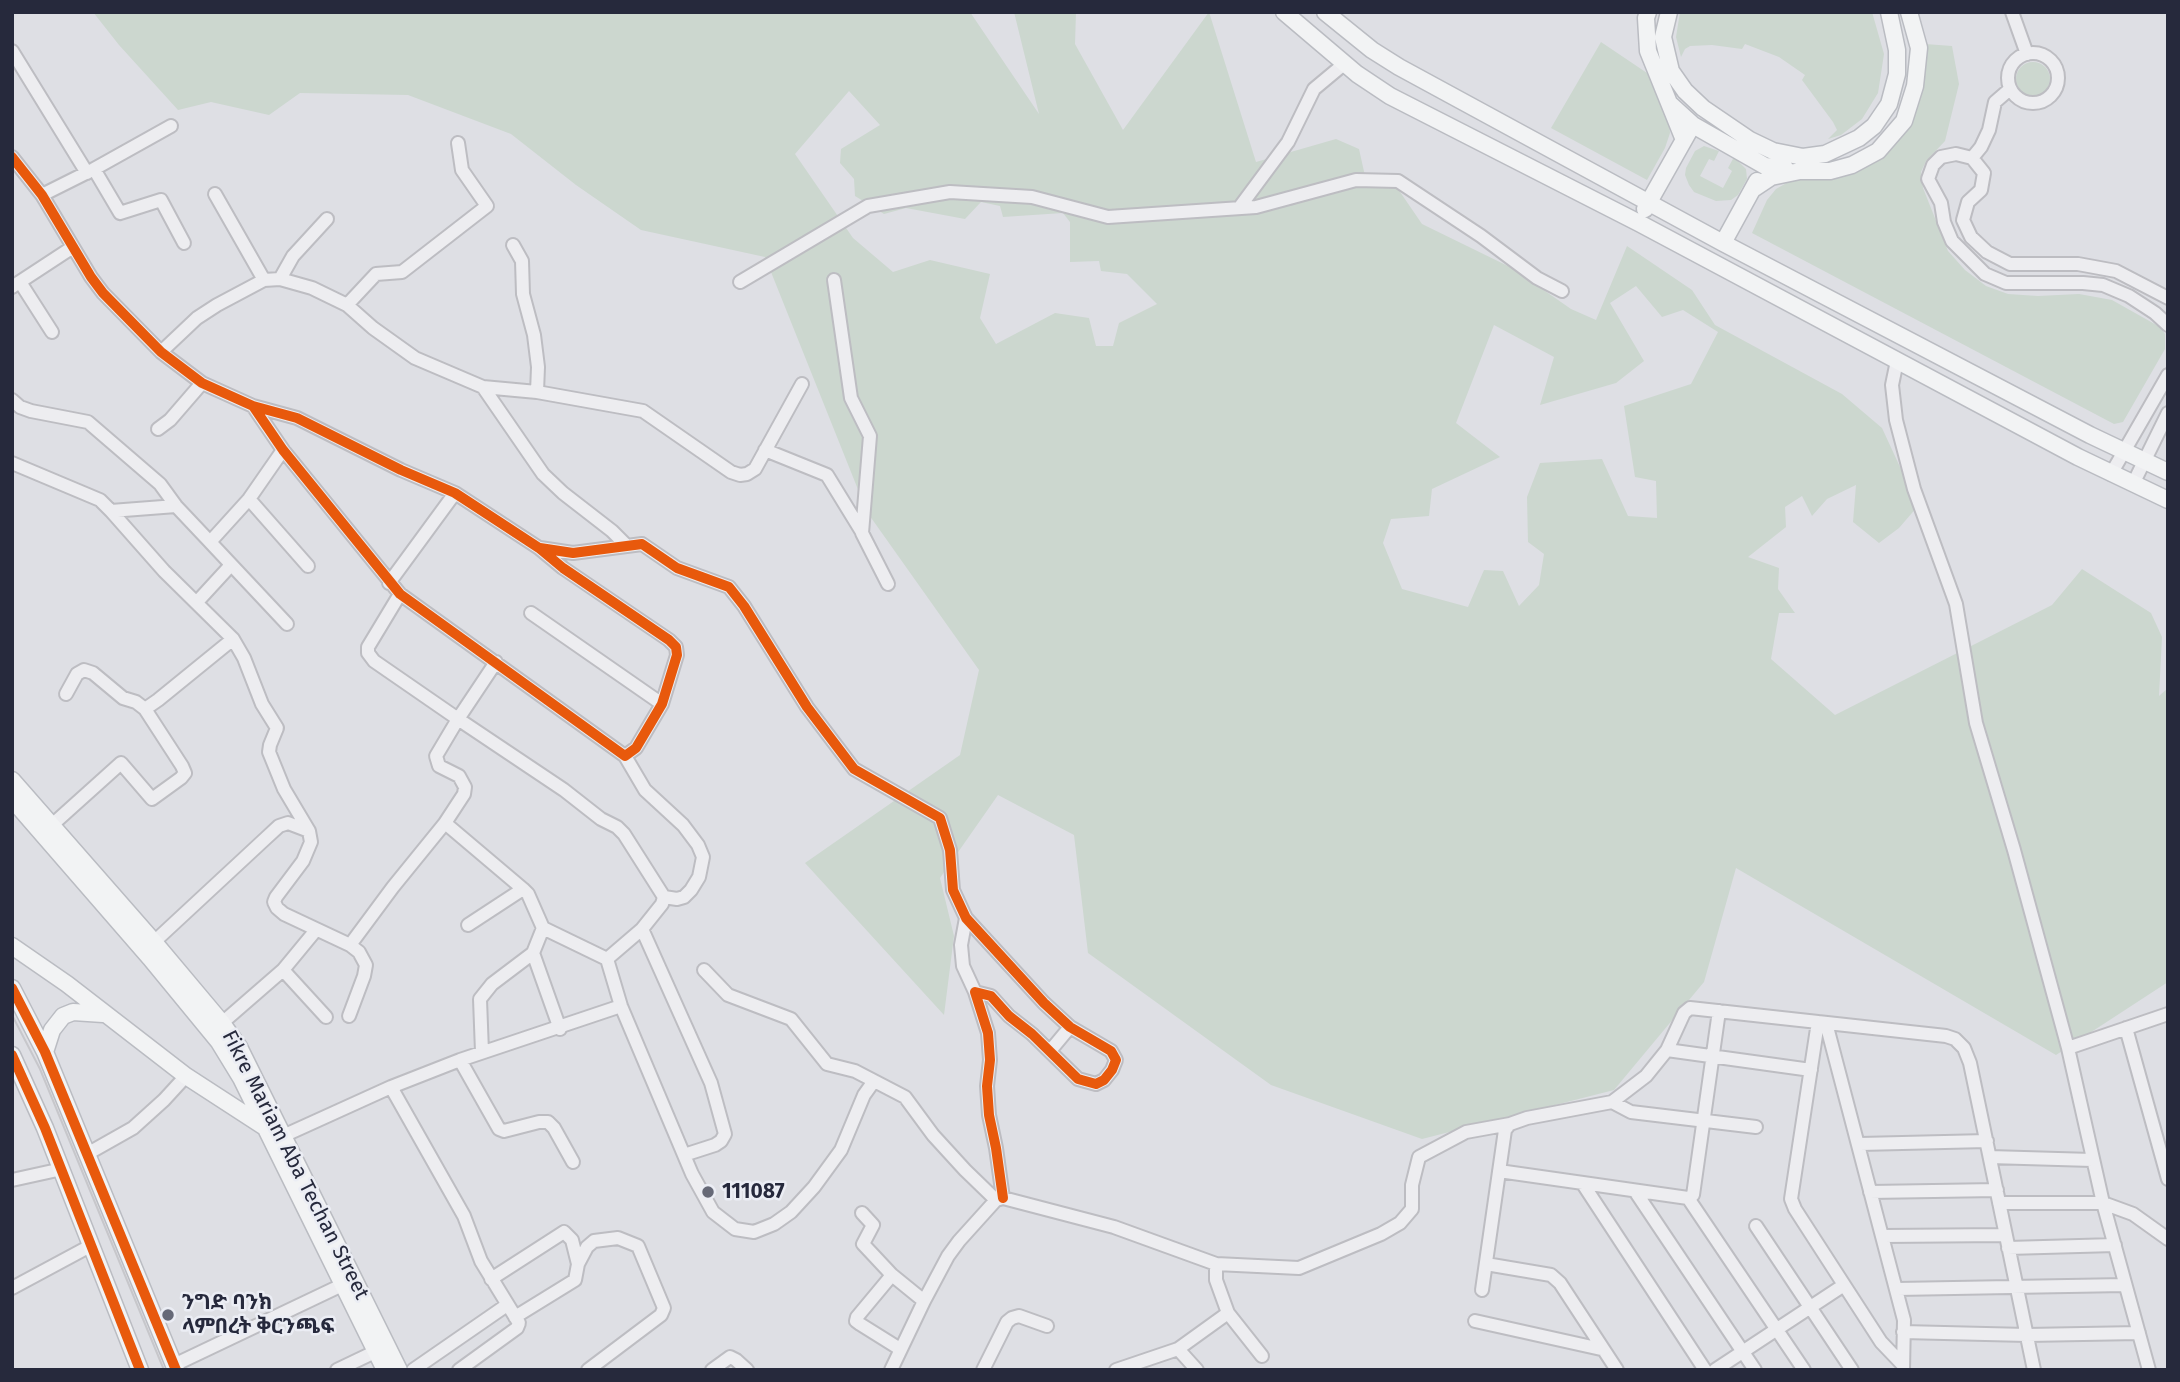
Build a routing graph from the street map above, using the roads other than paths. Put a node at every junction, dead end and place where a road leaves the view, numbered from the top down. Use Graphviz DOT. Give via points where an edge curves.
graph roads {
  1 [pos="1284,12"];
  2 [pos="1325,12"];
  3 [pos="1648,12"];
  4 [pos="1669,12"];
  5 [pos="1889,12"];
  6 [pos="1909,12"];
  7 [pos="2012,12"];
  8 [pos="12,51"];
  9 [pos="2027,54"];
  10 [pos="1344,64"];
  11 [pos="2010,89"];
  12 [pos="1671,105"];
  13 [pos="1703,108"];
  14 [pos="1693,125"];
  15 [pos="171,126"];
  16 [pos="1684,140"];
  17 [pos="458,144"];
  18 [pos="1554,150"];
  19 [pos="1773,151"];
  20 [pos="12,157"];
  21 [pos="1972,158"];
  22 [pos="1765,166"];
  23 [pos="90,171"];
  24 [pos="1800,172"];
  25 [pos="1542,173"];
  26 [pos="1753,189"];
  27 [pos="215,194"];
  28 [pos="42,195"];
  29 [pos="1649,202"];
  30 [pos="1239,208"];
  31 [pos="327,219"];
  32 [pos="1639,223"];
  33 [pos="184,243"];
  34 [pos="1723,243"];
  35 [pos="513,245"];
  36 [pos="73,247"];
  37 [pos="1713,264"];
  38 [pos="280,279"];
  39 [pos="264,280"];
  40 [pos="834,280"];
  41 [pos="740,282"];
  42 [pos="16,285"];
  43 [pos="1562,291"];
  44 [pos="2168,298"];
  45 [pos="347,305"];
  46 [pos="2168,325"];
  47 [pos="52,332"];
  48 [pos="161,352"];
  49 [pos="1897,361"];
  50 [pos="2168,375"];
  51 [pos="202,383"];
  52 [pos="802,384"];
  53 [pos="483,387"];
  54 [pos="537,391"];
  55 [pos="12,400"];
  56 [pos="253,406"];
  57 [pos="2168,413"];
  58 [pos="158,429"];
  59 [pos="282,450"];
  60 [pos="765,450"];
  61 [pos="2123,452"];
  62 [pos="2144,461"];
  63 [pos="12,463"];
  64 [pos="2168,472"];
  65 [pos="2111,474"];
  66 [pos="2133,484"];
  67 [pos="455,494"];
  68 [pos="249,499"];
  69 [pos="2168,500"];
  70 [pos="176,506"];
  71 [pos="111,511"];
  72 [pos="862,533"];
  73 [pos="210,542"];
  74 [pos="626,545"];
  75 [pos="539,548"];
  76 [pos="231,565"];
  77 [pos="307,566"];
  78 [pos="389,583"];
  79 [pos="888,584"];
  80 [pos="400,594"];
  81 [pos="197,602"];
  82 [pos="531,613"];
  83 [pos="287,624"];
  84 [pos="233,639"];
  85 [pos="496,662"];
  86 [pos="66,694"];
  87 [pos="662,704"];
  88 [pos="145,709"];
  89 [pos="458,719"];
  90 [pos="625,756"];
  91 [pos="12,780"];
  92 [pos="12,799"];
  93 [pos="445,823"];
  94 [pos="52,825"];
  95 [pos="309,831"];
  96 [pos="523,889"];
  97 [pos="664,897"];
  98 [pos="966,918"];
  99 [pos="468,925"];
  100 [pos="543,928"];
  101 [pos="642,929"];
  102 [pos="316,930"];
  103 [pos="154,942"];
  104 [pos="350,945"];
  105 [pos="12,946"];
  106 [pos="533,953"];
  107 [pos="607,959"];
  108 [pos="283,970"];
  109 [pos="704,970"];
  110 [pos="12,988"];
  111 [pos="975,992"];
  112 [pos="621,1006"];
  113 [pos="1719,1011"];
  114 [pos="103,1014"];
  115 [pos="2168,1014"];
  116 [pos="349,1016"];
  117 [pos="326,1017"];
  118 [pos="222,1023"];
  119 [pos="1822,1023"];
  120 [pos="1070,1027"];
  121 [pos="560,1028"];
  122 [pos="2126,1028"];
  123 [pos="2068,1048"];
  124 [pos="1667,1050"];
  125 [pos="1050,1051"];
  126 [pos="45,1052"];
  127 [pos="482,1052"];
  128 [pos="1713,1056"];
  129 [pos="13,1058"];
  130 [pos="460,1060"];
  131 [pos="1811,1070"];
  132 [pos="186,1076"];
  133 [pos="874,1081"];
  134 [pos="391,1087"];
  135 [pos="1612,1102"];
  136 [pos="1704,1120"];
  137 [pos="1510,1124"];
  138 [pos="264,1126"];
  139 [pos="1756,1127"];
  140 [pos="283,1136"];
  141 [pos="1987,1141"];
  142 [pos="1860,1144"];
  143 [pos="88,1154"];
  144 [pos="684,1155"];
  145 [pos="1990,1157"];
  146 [pos="2092,1160"];
  147 [pos="573,1162"];
  148 [pos="62,1169"];
  149 [pos="1499,1171"];
  150 [pos="2168,1179"];
  151 [pos="12,1180"];
  152 [pos="1583,1184"];
  153 [pos="1634,1191"];
  154 [pos="1870,1192"];
  155 [pos="1998,1196"];
  156 [pos="1688,1198"];
  157 [pos="999,1199"];
  158 [pos="2103,1203"];
  159 [pos="862,1213"];
  160 [pos="1756,1226"];
  161 [pos="1883,1236"];
  162 [pos="2168,1239"];
  163 [pos="2007,1241"];
  164 [pos="92,1245"];
  165 [pos="2115,1245"];
  166 [pos="339,1262"];
  167 [pos="578,1264"];
  168 [pos="1216,1264"];
  169 [pos="1486,1264"];
  170 [pos="892,1275"];
  171 [pos="491,1279"];
  172 [pos="342,1284"];
  173 [pos="1844,1285"];
  174 [pos="2125,1285"];
  175 [pos="12,1288"];
  176 [pos="2016,1288"];
  177 [pos="1897,1289"];
  178 [pos="1482,1290"];
  179 [pos="924,1301"];
  180 [pos="507,1305"];
  181 [pos="1810,1307"];
  182 [pos="1228,1313"];
  183 [pos="515,1317"];
  184 [pos="1475,1321"];
  185 [pos="1047,1326"];
  186 [pos="1777,1330"];
  187 [pos="1903,1332"];
  188 [pos="2139,1333"];
  189 [pos="2027,1335"];
  190 [pos="900,1349"];
  191 [pos="1178,1349"];
  192 [pos="1601,1349"];
  193 [pos="1743,1352"];
  194 [pos="1262,1356"];
  195 [pos="380,1360"];
  196 [pos="175,1367"];
  197 [pos="1903,1367"];
  198 [pos="139,1370"];
  199 [pos="337,1370"];
  200 [pos="399,1370"];
  201 [pos="413,1370"];
  202 [pos="458,1370"];
  203 [pos="588,1370"];
  204 [pos="712,1370"];
  205 [pos="747,1370"];
  206 [pos="891,1370"];
  207 [pos="983,1370"];
  208 [pos="1116,1370"];
  209 [pos="1197,1370"];
  210 [pos="1617,1370"];
  211 [pos="1705,1370"];
  212 [pos="1715,1370"];
  213 [pos="1755,1370"];
  214 [pos="1804,1370"];
  215 [pos="1852,1370"];
  216 [pos="2034,1370"];
  217 [pos="2148,1370"];
  1 -- 10 [label="main road"];
  2 -- 18 [label="main road" via="1399,67"];
  3 -- 12 [label="main road" via="1648,51"];
  4 -- 13 [label="main road" via="1663,37 1671,71"];
  5 -- 19 [label="main road" via="1897,74 1889,104 1874,126 1825,154 1803,157"];
  6 -- 24 [label="main road" via="1919,48 1915,86 1904,121 1878,151 1852,165"];
  7 -- 9 [label="street"];
  8 -- 23 [label="street"];
  9 -- 11 [label="street" via="2010,67"];
  9 -- 11 [label="street" via="2040,54 2054,63 2057,86 2048,99 2034,104 2018,99"];
  10 -- 25 [label="main road" via="1390,96"];
  10 -- 30 [label="street" via="1314,89 1287,142"];
  11 -- 21 [label="street" via="1995,102 1989,130"];
  12 -- 14 [label="main road"];
  12 -- 16 [label="main road"];
  13 -- 14 [label="main road"];
  13 -- 19 [label="main road"];
  14 -- 16 [label="main road"];
  14 -- 22 [label="main road"];
  15 -- 23 [label="street"];
  16 -- 29 [label="main road"];
  17 -- 45 [label="street" via="462,170 487,206 402,272 376,274"];
  18 -- 25 [label="main road"];
  18 -- 29 [label="main road"];
  19 -- 22 [label="main road"];
  20 -- 28 [label="street"];
  21 -- 44 [label="street" via="1984,173 1981,190 1968,202 1963,220 1971,237 1987,252 2010,264 2078,264 2116,271"];
  21 -- 46 [label="street" via="1941,156 1928,179 1941,203 1952,242 1985,274 2006,283 2103,285 2129,296"];
  22 -- 24 [label="main road"];
  22 -- 26 [label="main road"];
  23 -- 28 [label="street"];
  23 -- 33 [label="street" via="120,213 161,200"];
  24 -- 26 [label="main road" via="1771,177"];
  25 -- 32 [label="main road"];
  26 -- 34 [label="main road"];
  27 -- 39 [label="street"];
  28 -- 36 [label="street"];
  29 -- 32 [label="main road"];
  29 -- 34 [label="main road"];
  30 -- 41 [label="street" via="1108,218 1032,197 950,192 868,206"];
  30 -- 43 [label="street" via="1356,180 1398,181"];
  31 -- 38 [label="street"];
  32 -- 37 [label="main road"];
  34 -- 37 [label="street"];
  34 -- 61 [label="main road"];
  35 -- 54 [label="street" via="522,261 523,294 538,367"];
  36 -- 42 [label="street"];
  36 -- 48 [label="street" via="103,292"];
  37 -- 49 [label="main road"];
  38 -- 39 [label="street"];
  38 -- 45 [label="street"];
  39 -- 48 [label="street" via="197,318"];
  40 -- 72 [label="street" via="851,398 870,436"];
  42 -- 47 [label="street"];
  45 -- 53 [label="street" via="415,358"];
  48 -- 51 [label="street"];
  49 -- 65 [label="main road"];
  49 -- 123 [label="street" via="1892,384 1899,431 1914,488 1956,604 1976,723"];
  50 -- 61 [label="street"];
  51 -- 56 [label="street"];
  51 -- 58 [label="street"];
  52 -- 60 [label="street"];
  53 -- 54 [label="street"];
  53 -- 74 [label="street" via="543,474"];
  54 -- 60 [label="street" via="643,411 740,475 755,469"];
  55 -- 70 [label="street" via="31,411 89,422 140,464"];
  56 -- 59 [label="street"];
  56 -- 67 [label="street" via="297,418"];
  57 -- 62 [label="street"];
  59 -- 68 [label="street"];
  59 -- 78 [label="street"];
  60 -- 72 [label="street" via="827,475"];
  61 -- 62 [label="main road"];
  61 -- 65 [label="street"];
  62 -- 64 [label="main road"];
  62 -- 66 [label="street"];
  63 -- 71 [label="street" via="100,500"];
  65 -- 66 [label="main road"];
  66 -- 69 [label="main road"];
  67 -- 75 [label="street"];
  67 -- 78 [label="street"];
  68 -- 73 [label="street"];
  68 -- 77 [label="street"];
  70 -- 71 [label="street"];
  70 -- 73 [label="street"];
  71 -- 81 [label="street"];
  72 -- 79 [label="street"];
  73 -- 76 [label="street"];
  74 -- 75 [label="street" via="573,553"];
  74 -- 98 [label="street" via="642,544 677,568 729,587 807,707 854,769 940,818 950,850 953,890"];
  75 -- 87 [label="street" via="676,647"];
  76 -- 81 [label="street"];
  76 -- 83 [label="street"];
  78 -- 80 [label="street"];
  80 -- 85 [label="street"];
  80 -- 89 [label="street" via="368,647 370,657"];
  81 -- 84 [label="street"];
  82 -- 87 [label="street"];
  84 -- 88 [label="street"];
  84 -- 95 [label="street" via="277,728 269,752"];
  85 -- 89 [label="street"];
  85 -- 90 [label="street"];
  86 -- 88 [label="street" via="84,670"];
  87 -- 90 [label="street" via="649,730"];
  88 -- 94 [label="street" via="182,766 185,773 181,778 152,799 121,762"];
  89 -- 93 [label="street" via="436,756 439,766 459,776 465,787"];
  89 -- 97 [label="street" via="617,827"];
  90 -- 97 [label="street" via="645,790 683,825 704,857 699,877 684,897"];
  91 -- 94 [label="main road, Fikre Mariam Aba Techan Street"];
  92 -- 138 [label="main road, Fikre Mariam Aba Techan Street" via="211,1031"];
  93 -- 96 [label="street"];
  93 -- 104 [label="street"];
  94 -- 103 [label="main road, Fikre Mariam Aba Techan Street"];
  95 -- 102 [label="street" via="308,852 274,902 284,914"];
  95 -- 103 [label="street" via="288,823 279,826"];
  96 -- 99 [label="street"];
  96 -- 100 [label="street"];
  97 -- 101 [label="street"];
  98 -- 111 [label="street" via="963,966"];
  98 -- 120 [label="street"];
  100 -- 106 [label="street"];
  100 -- 107 [label="street"];
  101 -- 107 [label="street"];
  101 -- 144 [label="street" via="711,1083 724,1134 715,1145"];
  102 -- 104 [label="street"];
  102 -- 108 [label="street"];
  103 -- 118 [label="main road, Fikre Mariam Aba Techan Street"];
  104 -- 116 [label="street" via="366,965"];
  105 -- 114 [label="main road"];
  106 -- 121 [label="street"];
  106 -- 127 [label="street" via="480,999"];
  107 -- 112 [label="street"];
  108 -- 117 [label="street"];
  108 -- 118 [label="street"];
  109 -- 133 [label="street" via="728,995 791,1019 827,1063"];
  110 -- 126 [label="main road"];
  111 -- 125 [label="street" via="991,996"];
  111 -- 157 [label="street" via="988,1033 987,1086"];
  112 -- 121 [label="street"];
  112 -- 144 [label="street"];
  113 -- 119 [label="street"];
  113 -- 124 [label="street" via="1690,1007"];
  113 -- 128 [label="street"];
  114 -- 126 [label="main road" via="73,1012 64,1016 52,1030"];
  114 -- 132 [label="main road"];
  115 -- 122 [label="street"];
  118 -- 140 [label="main road, Fikre Mariam Aba Techan Street"];
  119 -- 131 [label="street"];
  119 -- 141 [label="street" via="1955,1039 1970,1063"];
  119 -- 142 [label="street"];
  120 -- 125 [label="street"];
  120 -- 125 [label="street" via="1114,1055 1116,1060 1104,1080 1096,1084 1078,1079"];
  121 -- 127 [label="street"];
  122 -- 123 [label="street"];
  122 -- 150 [label="street"];
  123 -- 146 [label="street"];
  124 -- 128 [label="street"];
  124 -- 135 [label="street" via="1646,1076"];
  126 -- 143 [label="main road"];
  127 -- 130 [label="street"];
  128 -- 131 [label="street"];
  128 -- 136 [label="street"];
  129 -- 148 [label="main road"];
  130 -- 134 [label="street"];
  130 -- 147 [label="street" via="499,1129 548,1122"];
  131 -- 173 [label="street" via="1791,1199"];
  132 -- 138 [label="main road"];
  132 -- 143 [label="street" via="133,1128"];
  133 -- 144 [label="street" via="841,1150 814,1187 791,1212 754,1232 735,1229 713,1212"];
  133 -- 157 [label="street" via="905,1097 965,1170"];
  134 -- 140 [label="street"];
  134 -- 171 [label="street" via="464,1216"];
  135 -- 136 [label="street" via="1631,1112"];
  135 -- 137 [label="street"];
  136 -- 139 [label="street"];
  136 -- 156 [label="street" via="1693,1195"];
  137 -- 149 [label="street" via="1505,1130"];
  137 -- 168 [label="street" via="1466,1132 1419,1157 1412,1209 1381,1234 1299,1268"];
  138 -- 140 [label="main road"];
  138 -- 166 [label="main road, Fikre Mariam Aba Techan Street"];
  140 -- 166 [label="main road, Fikre Mariam Aba Techan Street"];
  141 -- 142 [label="street"];
  141 -- 145 [label="street"];
  142 -- 154 [label="street"];
  143 -- 196 [label="main road"];
  145 -- 146 [label="street"];
  145 -- 155 [label="street"];
  146 -- 158 [label="street"];
  148 -- 151 [label="street"];
  148 -- 164 [label="main road"];
  149 -- 152 [label="street"];
  149 -- 169 [label="street"];
  152 -- 153 [label="street"];
  152 -- 211 [label="street"];
  153 -- 156 [label="street"];
  153 -- 193 [label="street"];
  154 -- 155 [label="street"];
  154 -- 161 [label="street"];
  155 -- 158 [label="street"];
  155 -- 163 [label="street"];
  156 -- 186 [label="street"];
  157 -- 168 [label="street" via="1114,1227"];
  157 -- 179 [label="street" via="959,1241"];
  158 -- 162 [label="street" via="2133,1214"];
  158 -- 165 [label="street"];
  159 -- 170 [label="street" via="873,1225 863,1244"];
  160 -- 181 [label="street"];
  161 -- 163 [label="street"];
  161 -- 177 [label="street"];
  163 -- 165 [label="street"];
  163 -- 176 [label="street"];
  164 -- 175 [label="street"];
  164 -- 198 [label="main road"];
  165 -- 174 [label="street"];
  166 -- 172 [label="main road, Fikre Mariam Aba Techan Street"];
  166 -- 195 [label="main road, Fikre Mariam Aba Techan Street"];
  167 -- 171 [label="street" via="572,1240 564,1232"];
  167 -- 183 [label="street" via="575,1280"];
  167 -- 203 [label="street" via="594,1241 627,1240 638,1246 664,1308 662,1315"];
  168 -- 182 [label="street" via="1216,1280"];
  169 -- 178 [label="street"];
  169 -- 192 [label="street" via="1551,1275"];
  170 -- 179 [label="street"];
  170 -- 190 [label="street" via="856,1321"];
  171 -- 180 [label="street"];
  172 -- 195 [label="main road, Fikre Mariam Aba Techan Street"];
  172 -- 196 [label="street"];
  173 -- 181 [label="street"];
  173 -- 197 [label="street"];
  174 -- 176 [label="street"];
  174 -- 188 [label="street"];
  176 -- 177 [label="street"];
  176 -- 189 [label="street"];
  177 -- 187 [label="street"];
  179 -- 190 [label="street"];
  180 -- 183 [label="street"];
  180 -- 201 [label="street"];
  181 -- 186 [label="street"];
  181 -- 215 [label="street"];
  182 -- 191 [label="street"];
  182 -- 194 [label="street"];
  183 -- 202 [label="street" via="519,1326"];
  184 -- 192 [label="street"];
  185 -- 207 [label="street" via="1019,1316 1012,1318"];
  186 -- 193 [label="street"];
  186 -- 214 [label="street"];
  187 -- 189 [label="street"];
  187 -- 197 [label="street"];
  188 -- 189 [label="street"];
  188 -- 217 [label="street"];
  189 -- 216 [label="street"];
  190 -- 206 [label="street"];
  191 -- 208 [label="street"];
  191 -- 209 [label="street"];
  192 -- 210 [label="street"];
  193 -- 212 [label="street"];
  193 -- 213 [label="street"];
  195 -- 199 [label="street"];
  195 -- 200 [label="main road, Fikre Mariam Aba Techan Street"];
  204 -- 205 [label="street" via="730,1357"];
}
